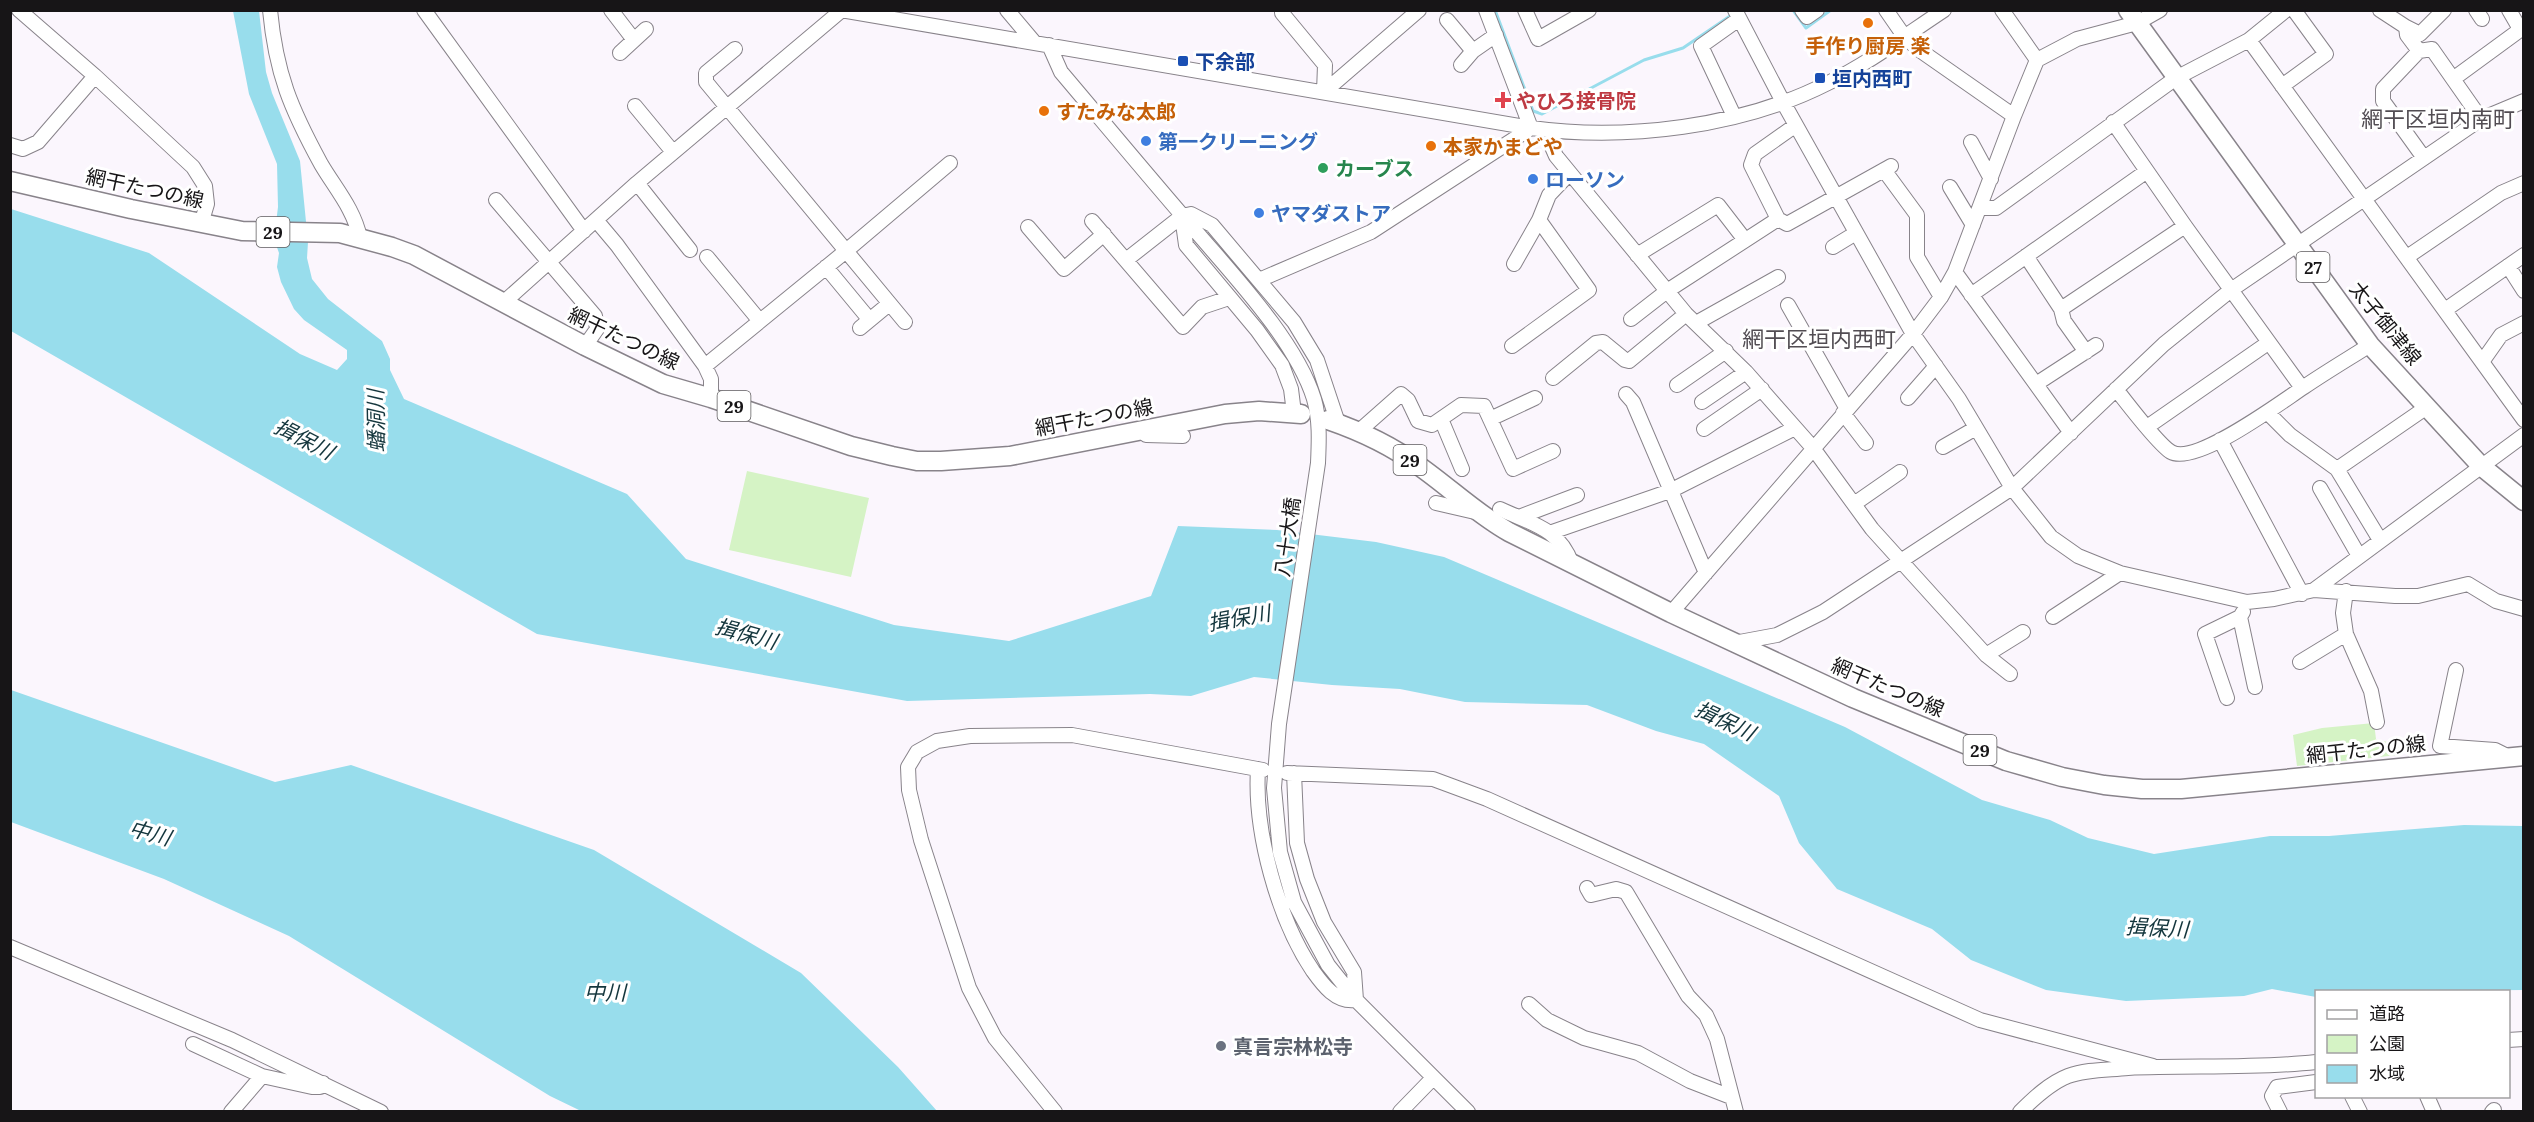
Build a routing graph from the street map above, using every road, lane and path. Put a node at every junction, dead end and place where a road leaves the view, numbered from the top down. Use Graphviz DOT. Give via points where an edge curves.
graph roads {
  1 [pos="18,10"];
  2 [pos="270,10"];
  3 [pos="423,10"];
  4 [pos="611,10"];
  5 [pos="841,10"];
  6 [pos="1007,10"];
  7 [pos="1419,10"];
  8 [pos="1525,10"];
  9 [pos="1589,10"];
  10 [pos="1802,10"];
  11 [pos="1817,10"];
  12 [pos="1886,10"];
  13 [pos="1944,10"];
  14 [pos="2002,10"];
  15 [pos="2160,10"];
  16 [pos="2286,10"];
  17 [pos="2294,10"];
  18 [pos="2380,10"];
  19 [pos="2444,10"];
  20 [pos="2509,10"];
  21 [pos="1282,13"];
  22 [pos="1487,13"];
  23 [pos="1737,15"];
  24 [pos="2132,17"];
  25 [pos="1448,20"];
  26 [pos="2406,27"];
  27 [pos="2522,28"];
  28 [pos="646,29"];
  29 [pos="1496,35"];
  30 [pos="1904,36"];
  31 [pos="634,40"];
  32 [pos="2249,40"];
  33 [pos="1034,42"];
  34 [pos="1049,45"];
  35 [pos="735,50"];
  36 [pos="1473,51"];
  37 [pos="2418,51"];
  38 [pos="620,52"];
  39 [pos="2037,60"];
  40 [pos="1461,65"];
  41 [pos="95,76"];
  42 [pos="2176,78"];
  43 [pos="2453,79"];
  44 [pos="2282,86"];
  45 [pos="1324,92"];
  46 [pos="1783,102"];
  47 [pos="2523,102"];
  48 [pos="635,106"];
  49 [pos="726,107"];
  50 [pos="1734,116"];
  51 [pos="2014,116"];
  52 [pos="2481,119"];
  53 [pos="2113,122"];
  54 [pos="1796,125"];
  55 [pos="1531,128"];
  56 [pos="1551,131"];
  57 [pos="1971,142"];
  58 [pos="10,145"];
  59 [pos="673,152"];
  60 [pos="2424,158"];
  61 [pos="950,163"];
  62 [pos="2147,171"];
  63 [pos="1569,174"];
  64 [pos="1991,178"];
  65 [pos="10,180"];
  66 [pos="637,183"];
  67 [pos="2523,183"];
  68 [pos="1950,187"];
  69 [pos="1836,197"];
  70 [pos="2365,199"];
  71 [pos="496,200"];
  72 [pos="1980,208"];
  73 [pos="1182,216"];
  74 [pos="1778,219"];
  75 [pos="596,220"];
  76 [pos="1092,220"];
  77 [pos="1539,220"];
  78 [pos="201,224"];
  79 [pos="1973,225"];
  80 [pos="2185,226"];
  81 [pos="1028,227"];
  82 [pos="584,231"];
  83 [pos="1856,233"];
  84 [pos="1104,234"];
  85 [pos="360,238"];
  86 [pos="1744,240"];
  87 [pos="2298,246"];
  88 [pos="1833,247"];
  89 [pos="690,250"];
  90 [pos="846,251"];
  91 [pos="1637,255"];
  92 [pos="2523,255"];
  93 [pos="2026,256"];
  94 [pos="707,257"];
  95 [pos="2407,257"];
  96 [pos="1126,260"];
  97 [pos="549,261"];
  98 [pos="1514,264"];
  99 [pos="2508,266"];
  100 [pos="826,267"];
  101 [pos="1955,272"];
  102 [pos="1778,277"];
  103 [pos="1259,280"];
  104 [pos="2231,290"];
  105 [pos="1667,291"];
  106 [pos="2523,291"];
  107 [pos="1971,295"];
  108 [pos="1228,297"];
  109 [pos="1941,297"];
  110 [pos="503,303"];
  111 [pos="889,303"];
  112 [pos="1788,305"];
  113 [pos="2061,309"];
  114 [pos="2445,310"];
  115 [pos="1631,319"];
  116 [pos="1691,319"];
  117 [pos="759,320"];
  118 [pos="905,322"];
  119 [pos="2523,323"];
  120 [pos="1913,333"];
  121 [pos="2268,343"];
  122 [pos="2370,345"];
  123 [pos="585,346"];
  124 [pos="1512,346"];
  125 [pos="1726,351"];
  126 [pos="2482,362"];
  127 [pos="705,366"];
  128 [pos="1936,366"];
  129 [pos="1746,372"];
  130 [pos="1553,378"];
  131 [pos="2036,384"];
  132 [pos="1677,385"];
  133 [pos="2302,388"];
  134 [pos="1762,389"];
  135 [pos="2116,389"];
  136 [pos="1626,394"];
  137 [pos="711,398"];
  138 [pos="1535,398"];
  139 [pos="1908,398"];
  140 [pos="1702,402"];
  141 [pos="2427,407"];
  142 [pos="1845,411"];
  143 [pos="1298,413"];
  144 [pos="2268,413"];
  145 [pos="1490,418"];
  146 [pos="1441,419"];
  147 [pos="2523,420"];
  148 [pos="1333,422"];
  149 [pos="2147,427"];
  150 [pos="1795,428"];
  151 [pos="1976,428"];
  152 [pos="1704,429"];
  153 [pos="1358,432"];
  154 [pos="2071,433"];
  155 [pos="1114,435"];
  156 [pos="2523,435"];
  157 [pos="1183,436"];
  158 [pos="2220,440"];
  159 [pos="1866,443"];
  160 [pos="1943,447"];
  161 [pos="1813,448"];
  162 [pos="1553,451"];
  163 [pos="2481,466"];
  164 [pos="2337,469"];
  165 [pos="1462,470"];
  166 [pos="1900,472"];
  167 [pos="2012,488"];
  168 [pos="2320,488"];
  169 [pos="1670,490"];
  170 [pos="1577,495"];
  171 [pos="2523,501"];
  172 [pos="1436,502"];
  173 [pos="1854,504"];
  174 [pos="1491,512"];
  175 [pos="1519,517"];
  176 [pos="1552,532"];
  177 [pos="2380,540"];
  178 [pos="2359,556"];
  179 [pos="1901,561"];
  180 [pos="1572,564"];
  181 [pos="1706,573"];
  182 [pos="2120,573"];
  183 [pos="2346,591"];
  184 [pos="2308,592"];
  185 [pos="2247,602"];
  186 [pos="2523,609"];
  187 [pos="1671,613"];
  188 [pos="2053,616"];
  189 [pos="2240,617"];
  190 [pos="2023,632"];
  191 [pos="2346,634"];
  192 [pos="1734,643"];
  193 [pos="1986,655"];
  194 [pos="2300,662"];
  195 [pos="2456,670"];
  196 [pos="2010,674"];
  197 [pos="2255,687"];
  198 [pos="2227,699"];
  199 [pos="2377,722"];
  200 [pos="2516,756"];
  201 [pos="1587,888"];
  202 [pos="10,947"];
  203 [pos="1356,1000"];
  204 [pos="1529,1004"];
  205 [pos="193,1044"];
  206 [pos="2315,1062"];
  207 [pos="2153,1066"];
  208 [pos="262,1076"];
  209 [pos="1433,1078"];
  210 [pos="2315,1082"];
  211 [pos="323,1083"];
  212 [pos="1731,1097"];
  213 [pos="2353,1098"];
  214 [pos="2428,1098"];
  215 [pos="231,1112"];
  216 [pos="381,1112"];
  217 [pos="1055,1112"];
  218 [pos="1400,1112"];
  219 [pos="1468,1112"];
  220 [pos="1736,1112"];
  221 [pos="2020,1112"];
  222 [pos="2280,1112"];
  223 [pos="2360,1112"];
  224 [pos="2434,1112"];
  1 -- 41 [label="street"];
  2 -- 85 [label="street" via="282,81 291,106 352,213"];
  3 -- 82 [label="street"];
  4 -- 31 [label="street"];
  5 -- 33 [label="street"];
  5 -- 49 [label="street"];
  6 -- 33 [label="street"];
  7 -- 45 [label="street"];
  8 -- 9 [label="street" via="1538,39"];
  10 -- 11 [label="street" via="1807,17"];
  12 -- 30 [label="street"];
  13 -- 30 [label="street"];
  14 -- 39 [label="street"];
  15 -- 24 [label="street"];
  16 -- 32 [label="street"];
  17 -- 44 [label="street" via="2325,54"];
  18 -- 26 [label="street"];
  19 -- 26 [label="street" via="2420,34"];
  20 -- 27 [label="street"];
  21 -- 45 [label="street" via="1325,64"];
  22 -- 29 [label="street"];
  23 -- 46 [label="street"];
  23 -- 50 [label="street" via="1701,46"];
  24 -- 39 [label="street"];
  24 -- 42 [label="main road, 太子御津線 / 27"];
  25 -- 36 [label="street"];
  26 -- 37 [label="street"];
  27 -- 43 [label="street"];
  28 -- 31 [label="street"];
  29 -- 36 [label="street"];
  29 -- 55 [label="street"];
  30 -- 46 [label="street" via="1837,79"];
  30 -- 51 [label="street"];
  31 -- 38 [label="street"];
  32 -- 42 [label="street"];
  32 -- 44 [label="street"];
  33 -- 34 [label="street"];
  34 -- 45 [label="street"];
  34 -- 73 [label="street, 八十大橋" via="1061,72"];
  35 -- 49 [label="street" via="705,76"];
  36 -- 40 [label="street"];
  37 -- 43 [label="street" via="2432,49"];
  37 -- 60 [label="street" via="2383,89 2383,101"];
  39 -- 51 [label="street"];
  41 -- 58 [label="street" via="38,142 23,149"];
  41 -- 78 [label="street" via="193,167 205,186 207,204"];
  42 -- 53 [label="street"];
  42 -- 87 [label="main road, 太子御津線 / 27"];
  43 -- 52 [label="street"];
  44 -- 70 [label="street"];
  45 -- 55 [label="street"];
  46 -- 50 [label="street"];
  46 -- 54 [label="street"];
  47 -- 52 [label="street"];
  48 -- 59 [label="street"];
  49 -- 59 [label="street"];
  49 -- 90 [label="street"];
  50 -- 56 [label="street" via="1650,132"];
  51 -- 64 [label="street"];
  52 -- 60 [label="street"];
  53 -- 62 [label="street"];
  53 -- 72 [label="street" via="1996,208"];
  54 -- 69 [label="street"];
  54 -- 74 [label="street" via="1755,154 1750,165"];
  55 -- 56 [label="street"];
  55 -- 103 [label="street" via="1371,232"];
  56 -- 63 [label="street" via="1554,152"];
  57 -- 64 [label="street"];
  59 -- 66 [label="street"];
  60 -- 70 [label="street"];
  61 -- 90 [label="street"];
  62 -- 80 [label="street"];
  62 -- 93 [label="street"];
  63 -- 77 [label="street" via="1549,195"];
  63 -- 91 [label="street"];
  64 -- 72 [label="street"];
  65 -- 78 [label="main road, 網干たつの線 / 29"];
  66 -- 75 [label="street"];
  66 -- 89 [label="street"];
  67 -- 95 [label="street" via="2501,193"];
  68 -- 79 [label="street"];
  69 -- 74 [label="street" via="1787,224"];
  69 -- 83 [label="street"];
  69 -- 109 [label="street" via="1888,168 1917,215 1917,257"];
  70 -- 87 [label="street"];
  70 -- 95 [label="street"];
  71 -- 97 [label="street"];
  72 -- 79 [label="street"];
  73 -- 96 [label="street"];
  73 -- 103 [label="street" via="1191,214 1212,225"];
  73 -- 108 [label="street" via="1186,246"];
  73 -- 203 [label="street, 八十大橋" via="1253,298 1294,357 1314,400 1319,430 1318,463 1279,724 1274,788 1280,852 1294,902 1328,965"];
  74 -- 86 [label="street"];
  75 -- 82 [label="street"];
  75 -- 127 [label="street"];
  76 -- 84 [label="street"];
  77 -- 98 [label="street"];
  77 -- 124 [label="street" via="1589,290"];
  78 -- 85 [label="main road, 網干たつの線 / 29" via="242,231 340,233"];
  79 -- 101 [label="street"];
  80 -- 104 [label="street"];
  80 -- 113 [label="street"];
  81 -- 84 [label="street" via="1064,269"];
  82 -- 97 [label="street"];
  83 -- 88 [label="street"];
  83 -- 120 [label="street"];
  84 -- 96 [label="street"];
  85 -- 110 [label="main road, 網干たつの線 / 29" via="414,255"];
  86 -- 91 [label="street" via="1718,205"];
  86 -- 105 [label="street"];
  87 -- 104 [label="street"];
  87 -- 122 [label="main road, 太子御津線 / 27"];
  90 -- 100 [label="street"];
  90 -- 111 [label="street"];
  91 -- 105 [label="street"];
  92 -- 99 [label="street"];
  93 -- 107 [label="street"];
  93 -- 113 [label="street"];
  94 -- 117 [label="street"];
  95 -- 114 [label="street"];
  96 -- 108 [label="street" via="1182,327 1202,307"];
  97 -- 110 [label="street"];
  97 -- 123 [label="street" via="595,316 597,330"];
  99 -- 106 [label="street"];
  99 -- 114 [label="street"];
  100 -- 111 [label="street" via="865,324"];
  100 -- 117 [label="street"];
  101 -- 107 [label="street"];
  101 -- 109 [label="street"];
  102 -- 116 [label="street"];
  103 -- 148 [label="street" via="1294,322 1317,360"];
  104 -- 121 [label="street"];
  104 -- 135 [label="street"];
  105 -- 115 [label="street"];
  105 -- 116 [label="street"];
  107 -- 131 [label="street"];
  108 -- 143 [label="street" via="1282,365"];
  109 -- 120 [label="street"];
  110 -- 123 [label="main road, 網干たつの線 / 29"];
  111 -- 118 [label="street"];
  112 -- 142 [label="street"];
  113 -- 131 [label="street" via="2064,321 2091,348"];
  114 -- 126 [label="street"];
  116 -- 125 [label="street"];
  116 -- 130 [label="street" via="1629,361 1603,342 1596,343"];
  117 -- 127 [label="street"];
  119 -- 126 [label="street" via="2500,335"];
  120 -- 128 [label="street"];
  120 -- 142 [label="street"];
  121 -- 133 [label="street"];
  121 -- 149 [label="street"];
  122 -- 133 [label="street"];
  122 -- 141 [label="main road, 太子御津線 / 27"];
  123 -- 137 [label="main road, 網干たつの線 / 29" via="663,384"];
  125 -- 129 [label="street"];
  125 -- 132 [label="street"];
  126 -- 147 [label="street"];
  127 -- 137 [label="street" via="711,379"];
  128 -- 139 [label="street"];
  128 -- 151 [label="street"];
  129 -- 134 [label="street"];
  129 -- 140 [label="street"];
  131 -- 154 [label="street"];
  133 -- 144 [label="street"];
  134 -- 150 [label="street"];
  134 -- 152 [label="street"];
  135 -- 149 [label="street"];
  135 -- 154 [label="street"];
  136 -- 169 [label="street" via="1633,402"];
  137 -- 155 [label="main road, 網干たつの線 / 29" via="851,446 916,461 1010,456"];
  138 -- 145 [label="street"];
  141 -- 163 [label="main road, 太子御津線 / 27"];
  141 -- 164 [label="street"];
  142 -- 159 [label="street"];
  142 -- 161 [label="street"];
  143 -- 155 [label="main road, 網干たつの線 / 29" via="1225,414"];
  144 -- 158 [label="street"];
  144 -- 164 [label="street" via="2290,435"];
  145 -- 146 [label="street" via="1484,406 1461,405"];
  145 -- 162 [label="street" via="1513,469"];
  146 -- 153 [label="street" via="1432,425 1418,421 1401,394"];
  146 -- 165 [label="street"];
  148 -- 153 [label="main road, 網干たつの線 / 29"];
  149 -- 158 [label="street" via="2170,452 2185,455"];
  150 -- 161 [label="street"];
  150 -- 169 [label="street"];
  151 -- 160 [label="street"];
  151 -- 167 [label="street"];
  153 -- 174 [label="main road, 網干たつの線 / 29"];
  154 -- 167 [label="street"];
  155 -- 157 [label="street"];
  156 -- 163 [label="street"];
  158 -- 184 [label="street"];
  161 -- 173 [label="street"];
  161 -- 181 [label="street"];
  163 -- 171 [label="main road, 太子御津線 / 27"];
  163 -- 177 [label="street"];
  164 -- 177 [label="street"];
  166 -- 173 [label="street"];
  167 -- 179 [label="street"];
  167 -- 182 [label="street" via="2051,537 2078,556"];
  168 -- 178 [label="street"];
  169 -- 176 [label="street"];
  169 -- 181 [label="street"];
  170 -- 175 [label="street"];
  172 -- 174 [label="street"];
  173 -- 179 [label="street"];
  174 -- 175 [label="street"];
  174 -- 180 [label="main road, 網干たつの線 / 29" via="1509,532"];
  175 -- 176 [label="street"];
  176 -- 180 [label="street"];
  177 -- 178 [label="street"];
  178 -- 184 [label="street"];
  179 -- 192 [label="street" via="1823,612 1777,635"];
  179 -- 193 [label="street"];
  180 -- 187 [label="main road, 網干たつの線 / 29"];
  181 -- 187 [label="street"];
  182 -- 185 [label="street"];
  182 -- 188 [label="street"];
  183 -- 184 [label="street"];
  183 -- 186 [label="street" via="2418,596 2469,584 2496,601"];
  183 -- 191 [label="street"];
  184 -- 185 [label="street"];
  185 -- 189 [label="street"];
  187 -- 192 [label="main road, 網干たつの線 / 29"];
  189 -- 197 [label="street"];
  189 -- 198 [label="street" via="2205,634"];
  190 -- 193 [label="street"];
  191 -- 194 [label="street"];
  191 -- 199 [label="street" via="2372,691"];
  192 -- 200 [label="main road, 網干たつの線 / 29" via="1853,698 2006,760 2104,785 2181,789"];
  193 -- 196 [label="street"];
  195 -- 200 [label="street" via="2440,746 2495,750"];
  201 -- 212 [label="street" via="1591,895 1616,889 1626,892 1688,996 1706,1015 1717,1039"];
  202 -- 211 [label="street" via="232,1040"];
  203 -- 207 [label="street" via="1354,972 1324,922 1307,879 1291,773 1433,779 1487,799 1980,1020"];
  203 -- 209 [label="street, 八十大橋"];
  203 -- 217 [label="street" via="1326,990 1292,936 1265,848 1257,784 1260,769 1072,735 970,736 937,741 917,752 908,767 909,790 921,840 969,988 995,1038"];
  204 -- 212 [label="street" via="1547,1020 1584,1038 1638,1053 1690,1081"];
  205 -- 208 [label="street"];
  206 -- 207 [label="street" via="2279,1066"];
  207 -- 221 [label="street" via="2068,1076 2035,1096"];
  208 -- 211 [label="street" via="312,1087"];
  208 -- 215 [label="street"];
  209 -- 218 [label="street"];
  209 -- 219 [label="street, 八十大橋"];
  210 -- 222 [label="street" via="2277,1087 2272,1096"];
  211 -- 216 [label="street"];
  212 -- 220 [label="street"];
  213 -- 223 [label="street"];
  214 -- 224 [label="street"];
}
